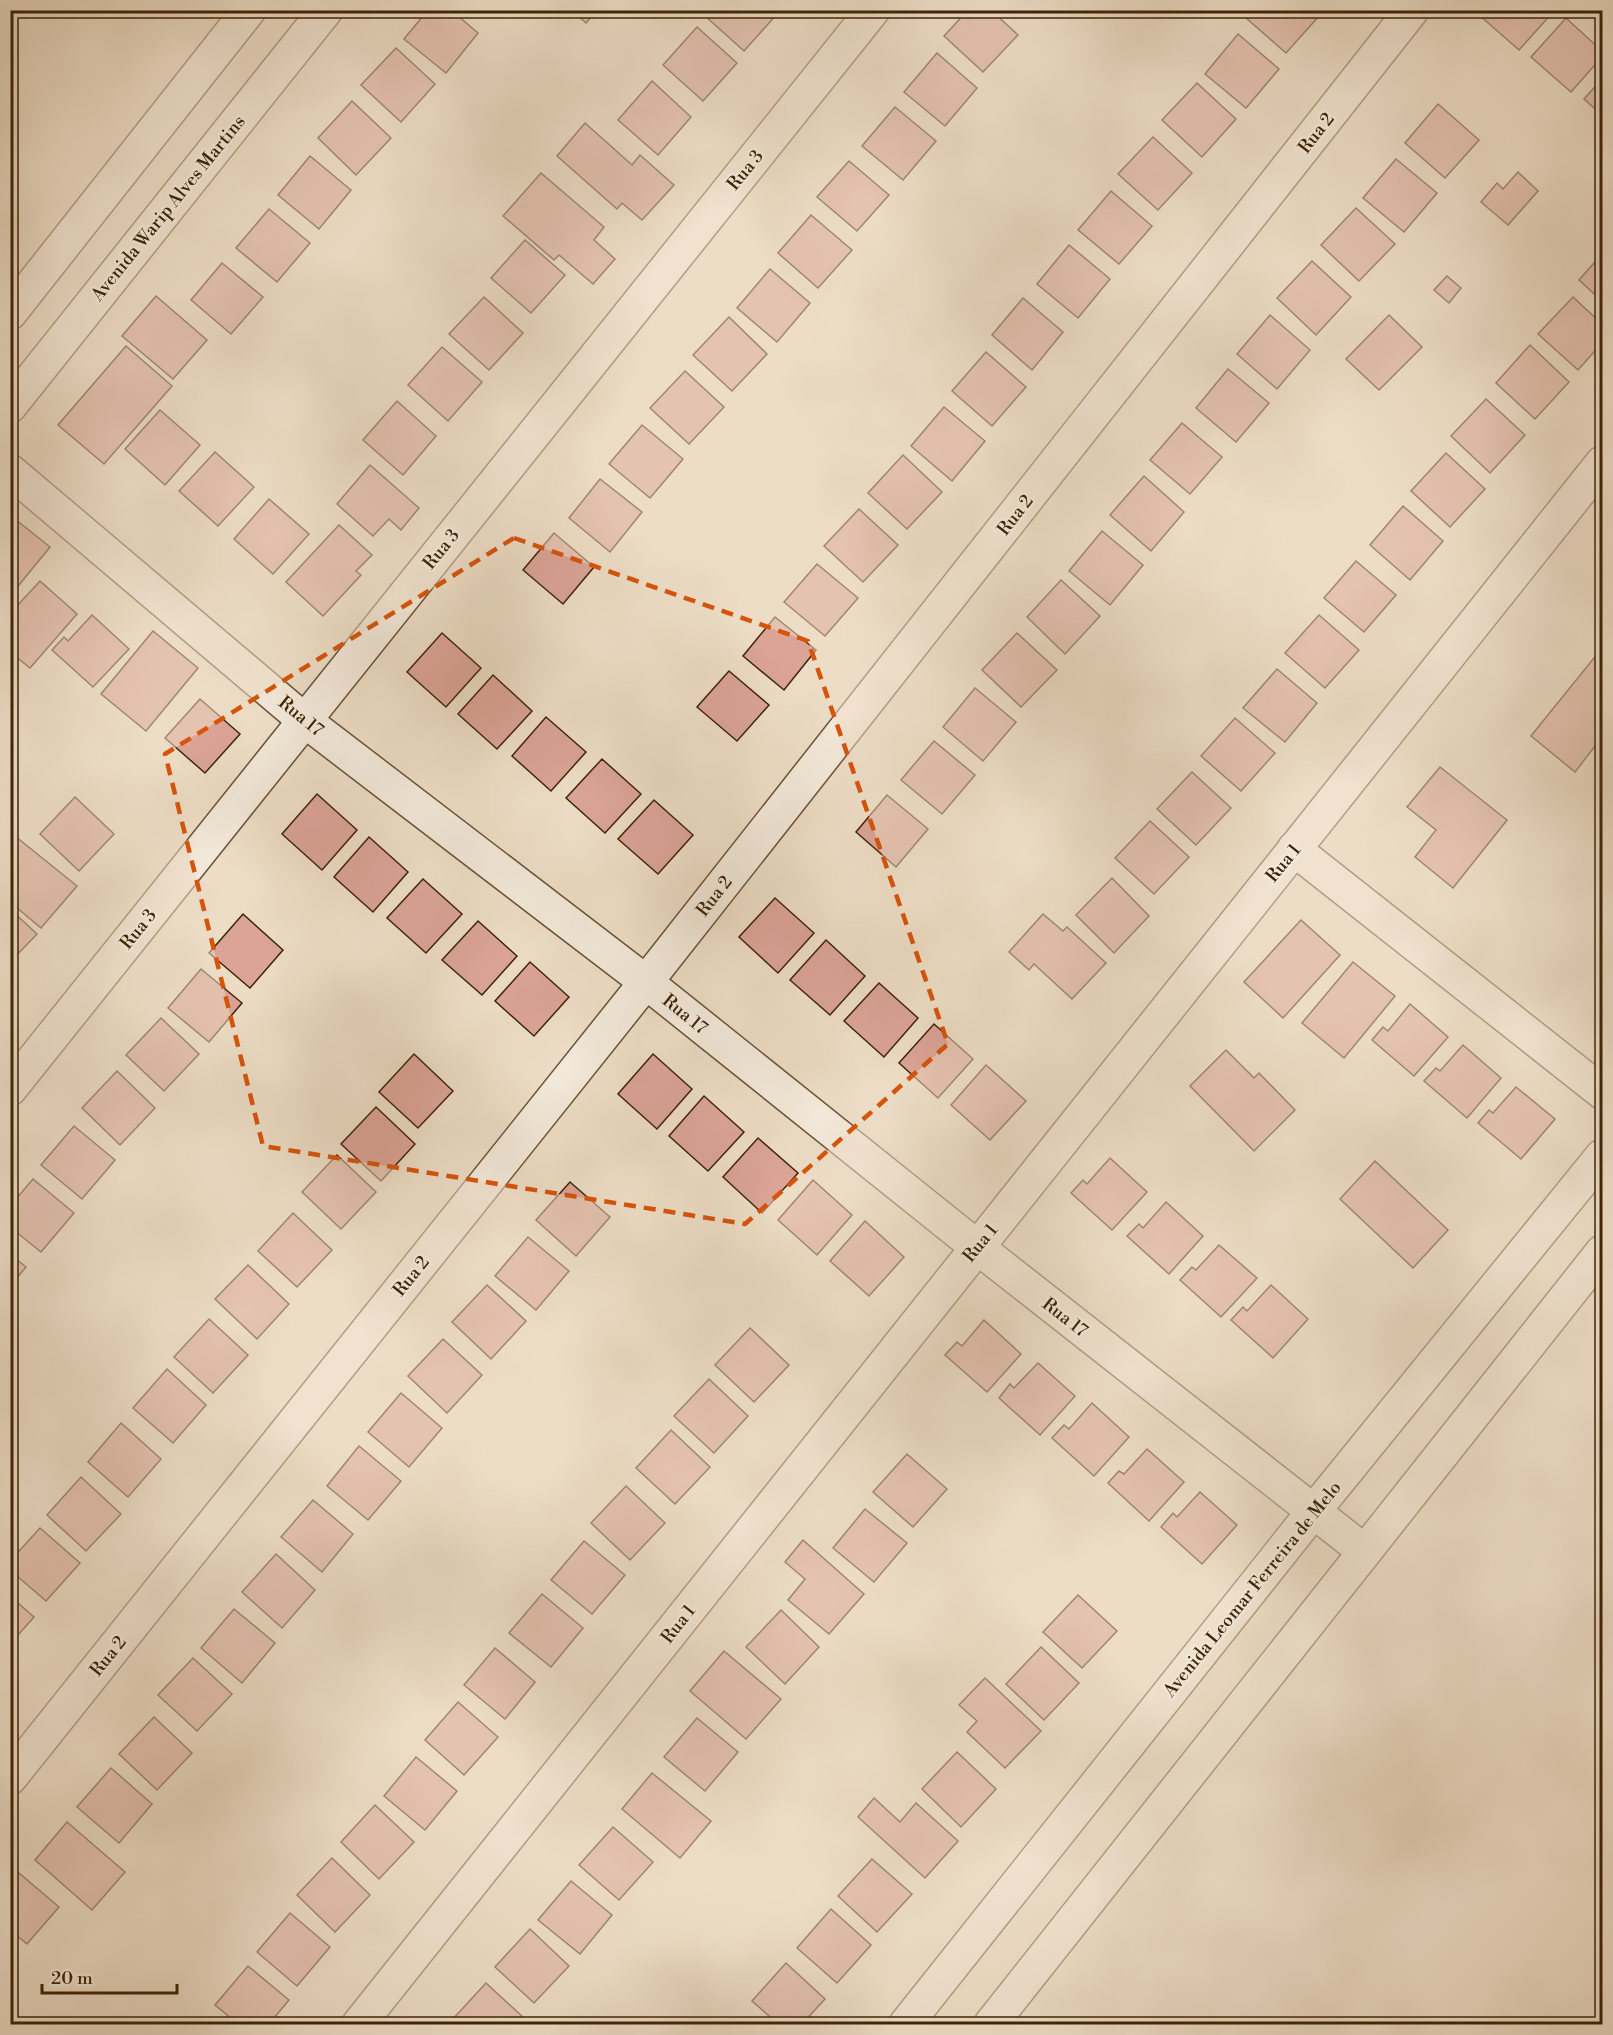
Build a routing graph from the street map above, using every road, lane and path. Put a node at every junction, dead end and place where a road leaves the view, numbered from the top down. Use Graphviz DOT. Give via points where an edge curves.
graph roads {
  1 [pos="249,10"];
  2 [pos="326,10"];
  3 [pos="873,10"];
  4 [pos="1413,10"];
  5 [pos="10,313"];
  6 [pos="10,406"];
  7 [pos="1602,463"];
  8 [pos="10,471"];
  9 [pos="304,720"];
  10 [pos="1294,849"];
  11 [pos="646,982"];
  12 [pos="10,1089"];
  13 [pos="1602,1092"];
  14 [pos="1602,1156"];
  15 [pos="977,1247"];
  16 [pos="1602,1252"];
  17 [pos="1313,1512"];
  18 [pos="1364,1551"];
  19 [pos="10,1778"];
  20 [pos="359,2025"];
  21 [pos="906,2025"];
  22 [pos="991,2025"];
  1 -- 5 [label="street"];
  2 -- 6 [label="street, Avenida Warip Alves Martins"];
  3 -- 9 [label="street, Rua 3"];
  4 -- 11 [label="street, Rua 2"];
  7 -- 10 [label="street, Rua 1"];
  8 -- 9 [label="street, Rua 17"];
  9 -- 11 [label="street, Rua 17"];
  9 -- 12 [label="street, Rua 3"];
  10 -- 13 [label="street"];
  10 -- 15 [label="street, Rua 1"];
  11 -- 15 [label="street, Rua 17"];
  11 -- 19 [label="street, Rua 2"];
  14 -- 17 [label="street, Avenida Leomar Ferreira de Melo"];
  15 -- 17 [label="street, Rua 17"];
  15 -- 20 [label="street, Rua 1"];
  16 -- 18 [label="street"];
  17 -- 18 [label="street, Rua 17"];
  17 -- 21 [label="street, Avenida Leomar Ferreira de Melo"];
  18 -- 22 [label="street"];
}
